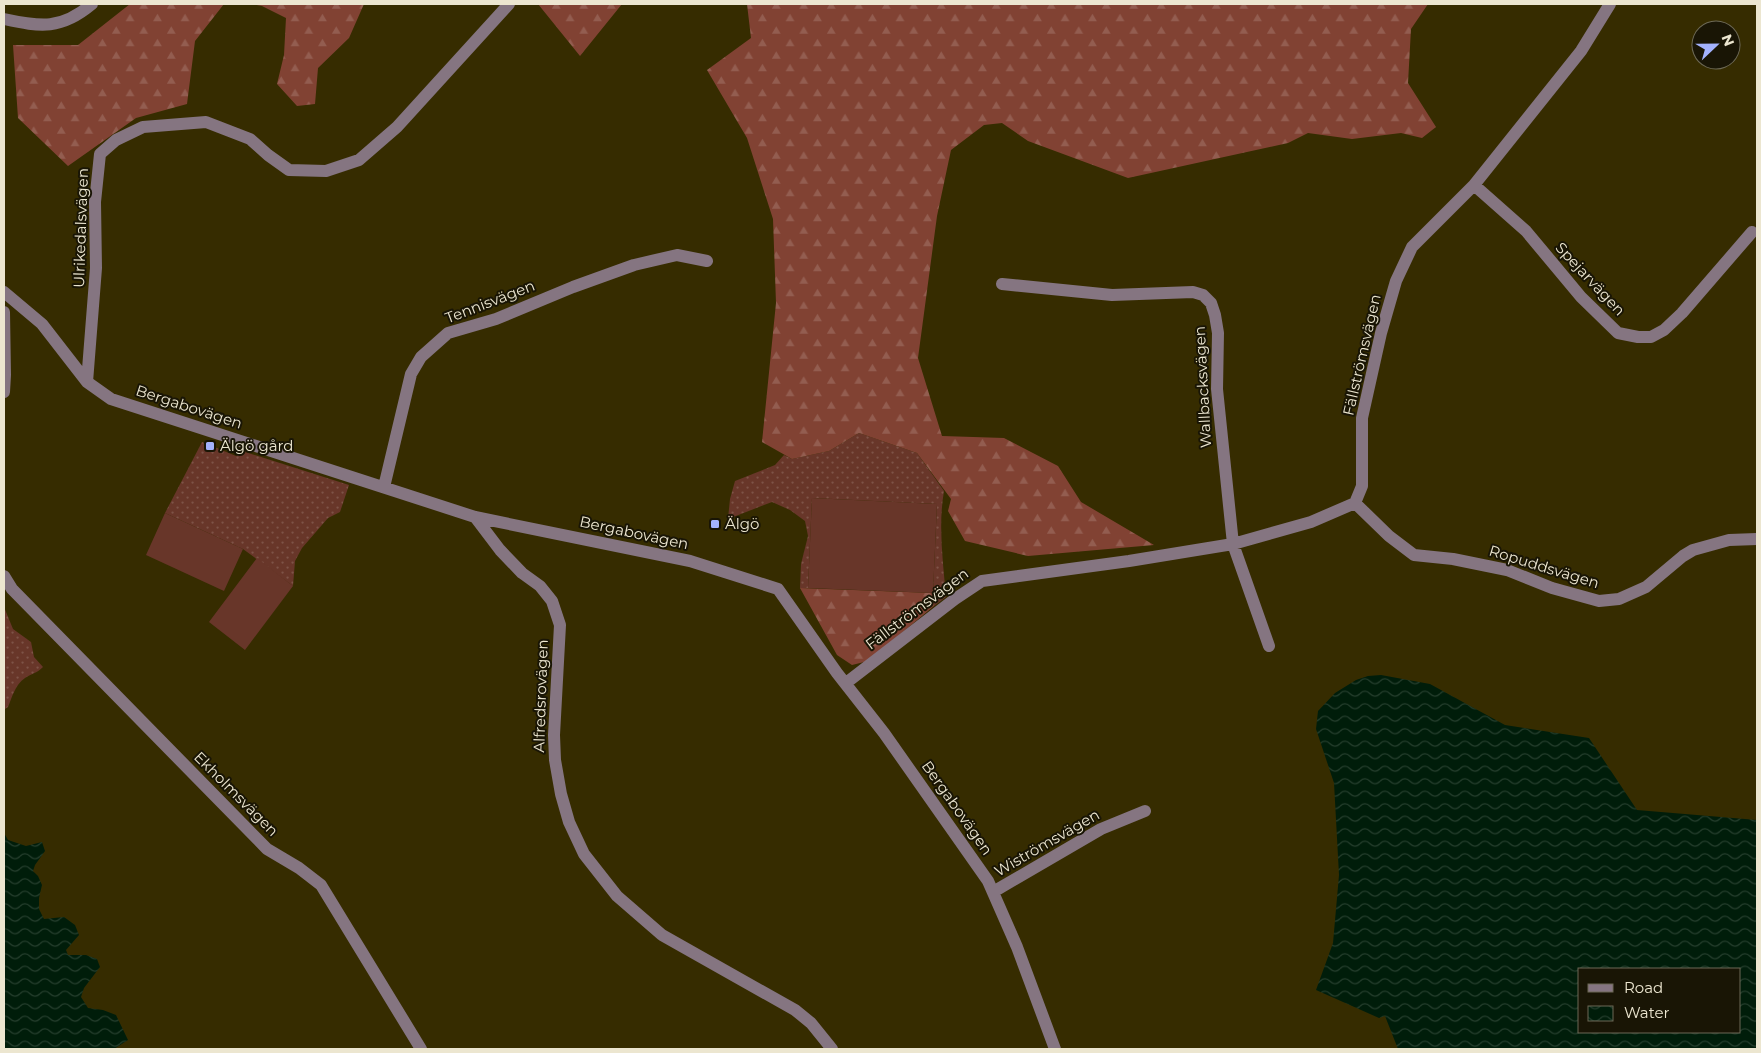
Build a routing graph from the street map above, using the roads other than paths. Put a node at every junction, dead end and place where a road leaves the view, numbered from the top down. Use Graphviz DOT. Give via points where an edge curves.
graph roads {
  1 [pos="92,4"];
  2 [pos="509,4"];
  3 [pos="1610,4"];
  4 [pos="4,19"];
  5 [pos="1474,185"];
  6 [pos="1752,232"];
  7 [pos="707,261"];
  8 [pos="1002,284"];
  9 [pos="4,292"];
  10 [pos="4,312"];
  11 [pos="87,382"];
  12 [pos="4,392"];
  13 [pos="384,487"];
  14 [pos="1355,503"];
  15 [pos="475,517"];
  16 [pos="1757,539"];
  17 [pos="1233,544"];
  18 [pos="4,576"];
  19 [pos="1268,646"];
  20 [pos="846,683"];
  21 [pos="1145,812"];
  22 [pos="994,892"];
  23 [pos="421,1049"];
  24 [pos="832,1049"];
  25 [pos="1055,1049"];
  1 -- 4 [label="street" via="74,18 54,25 33,25"];
  2 -- 11 [label="street, Ulrikedalsvägen" via="397,127 359,160 326,171 289,170 250,139 206,122 143,127 116,140 100,154"];
  3 -- 5 [label="street, Fällströmsvägen" via="1581,51"];
  5 -- 6 [label="street, Spejarvägen" via="1526,231 1581,296 1618,333 1638,337 1651,337 1664,330"];
  5 -- 14 [label="street, Fällströmsvägen" via="1412,246 1396,281 1362,418 1362,486"];
  7 -- 13 [label="street, Tennisvägen" via="677,256 634,265 496,319 448,333 420,358 411,374"];
  8 -- 17 [label="street, Wallbacksvägen" via="1112,295 1193,292 1203,295 1211,303 1218,333 1217,389"];
  9 -- 11 [label="street, Bergabovägen" via="42,324"];
  10 -- 12 [label="street"];
  11 -- 13 [label="street, Bergabovägen" via="111,399"];
  13 -- 15 [label="street, Bergabovägen"];
  14 -- 16 [label="street, Ropuddsvägen" via="1414,555 1507,570 1552,588 1599,601 1619,599 1646,587 1693,550 1730,540"];
  14 -- 17 [label="street, Fällströmsvägen" via="1311,522"];
  15 -- 20 [label="street, Bergabovägen" via="690,561 778,589"];
  15 -- 24 [label="street, Alfredsrovägen" via="500,550 552,601 560,624 555,760 569,822 584,854 617,896 662,935 795,1010"];
  17 -- 19 [label="street, Wallbacksvägen"];
  17 -- 20 [label="street, Fällströmsvägen" via="982,581"];
  18 -- 23 [label="street, Ekholmsvägen" via="12,589 267,849 321,885"];
  20 -- 22 [label="street, Bergabovägen"];
  21 -- 22 [label="street, Wiströmsvägen" via="1101,829"];
  22 -- 25 [label="street, Bergabovägen"];
}
